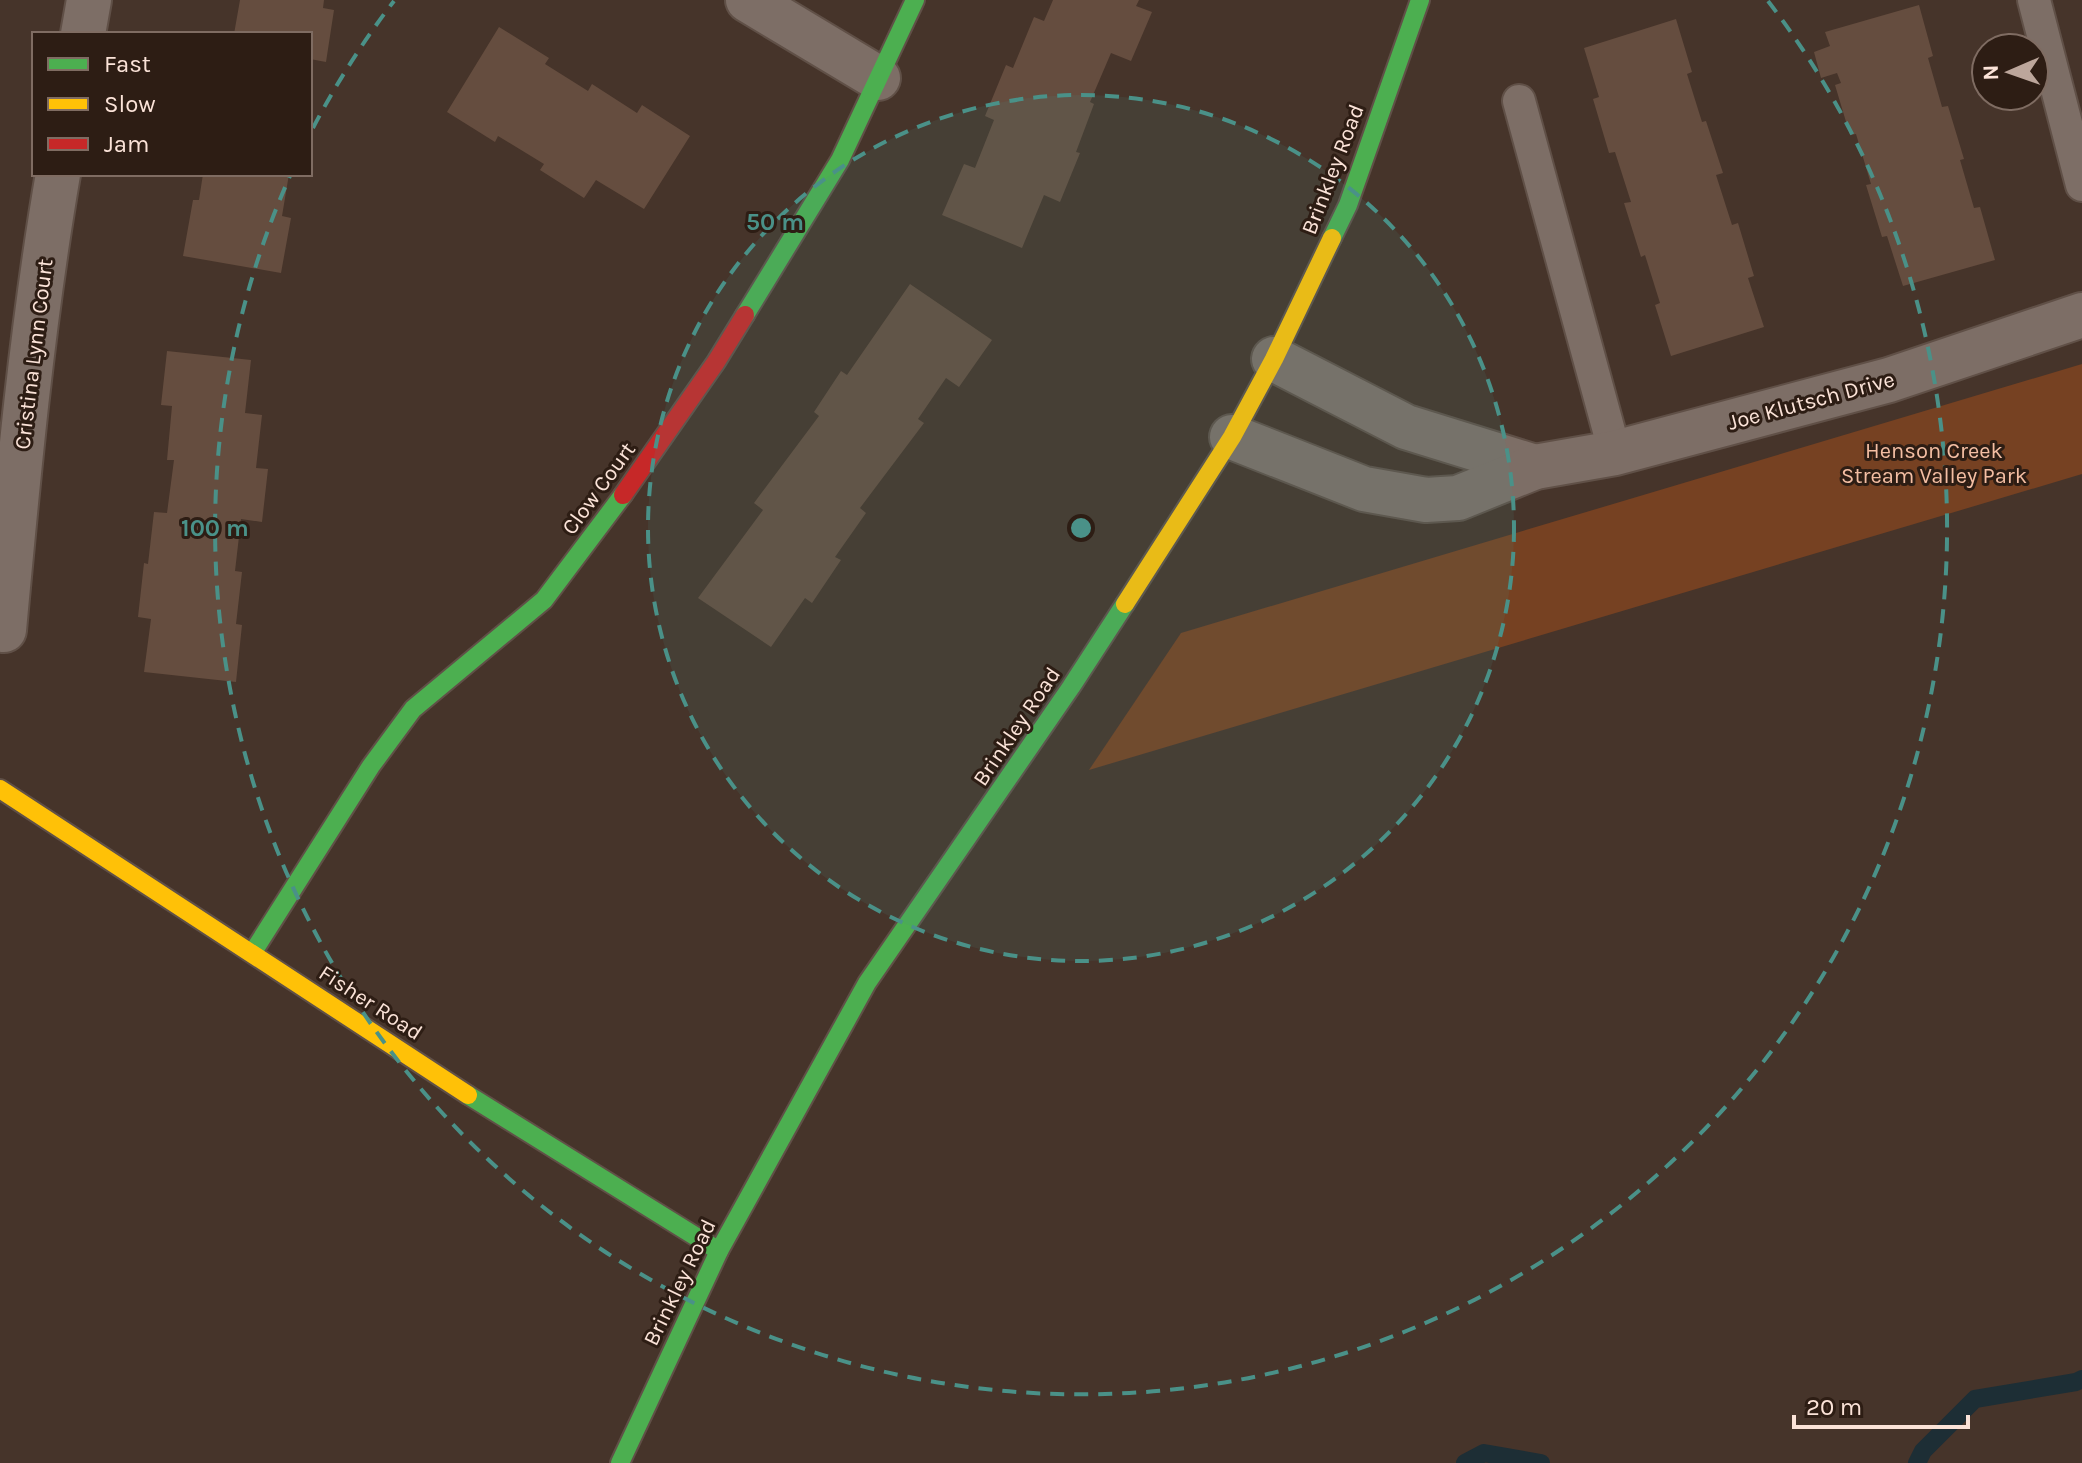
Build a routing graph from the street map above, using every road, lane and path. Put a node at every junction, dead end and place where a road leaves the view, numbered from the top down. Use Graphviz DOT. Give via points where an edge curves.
graph roads {
  1 [pos="89,0"];
  2 [pos="748,0"];
  3 [pos="915,0"];
  4 [pos="1420,0"];
  5 [pos="2034,0"];
  6 [pos="83,32"];
  7 [pos="878,78"];
  8 [pos="1519,101"];
  9 [pos="58,176"];
  10 [pos="2082,185"];
  11 [pos="2082,315"];
  12 [pos="1274,359"];
  13 [pos="1232,437"];
  14 [pos="1615,453"];
  15 [pos="1535,467"];
  16 [pos="4,630"];
  17 [pos="0,789"];
  18 [pos="253,952"];
  19 [pos="719,1251"];
  20 [pos="620,1463"];
  1 -- 6 [label="street"];
  2 -- 7 [label="street"];
  3 -- 7 [label="street, Clow Court"];
  4 -- 12 [label="street, Brinkley Road" via="1348,205"];
  5 -- 10 [label="lane"];
  7 -- 18 [label="street, Clow Court" via="840,160 790,244 627,490 544,600 413,709"];
  8 -- 14 [label="lane"];
  9 -- 16 [label="street, Cristina Lynn Court" via="23,423"];
  11 -- 14 [label="street, Joe Klutsch Drive" via="1889,380"];
  12 -- 13 [label="street, Brinkley Road"];
  12 -- 15 [label="street, Joe Klutsch Drive" via="1406,427"];
  13 -- 15 [label="street, Joe Klutsch Drive" via="1364,489 1426,500 1458,498"];
  13 -- 19 [label="street, Brinkley Road" via="1058,707 867,983"];
  14 -- 15 [label="street, Joe Klutsch Drive"];
  17 -- 18 [label="street, Fisher Road"];
  18 -- 19 [label="street, Fisher Road" via="545,1145"];
  19 -- 20 [label="street, Brinkley Road"];
}
